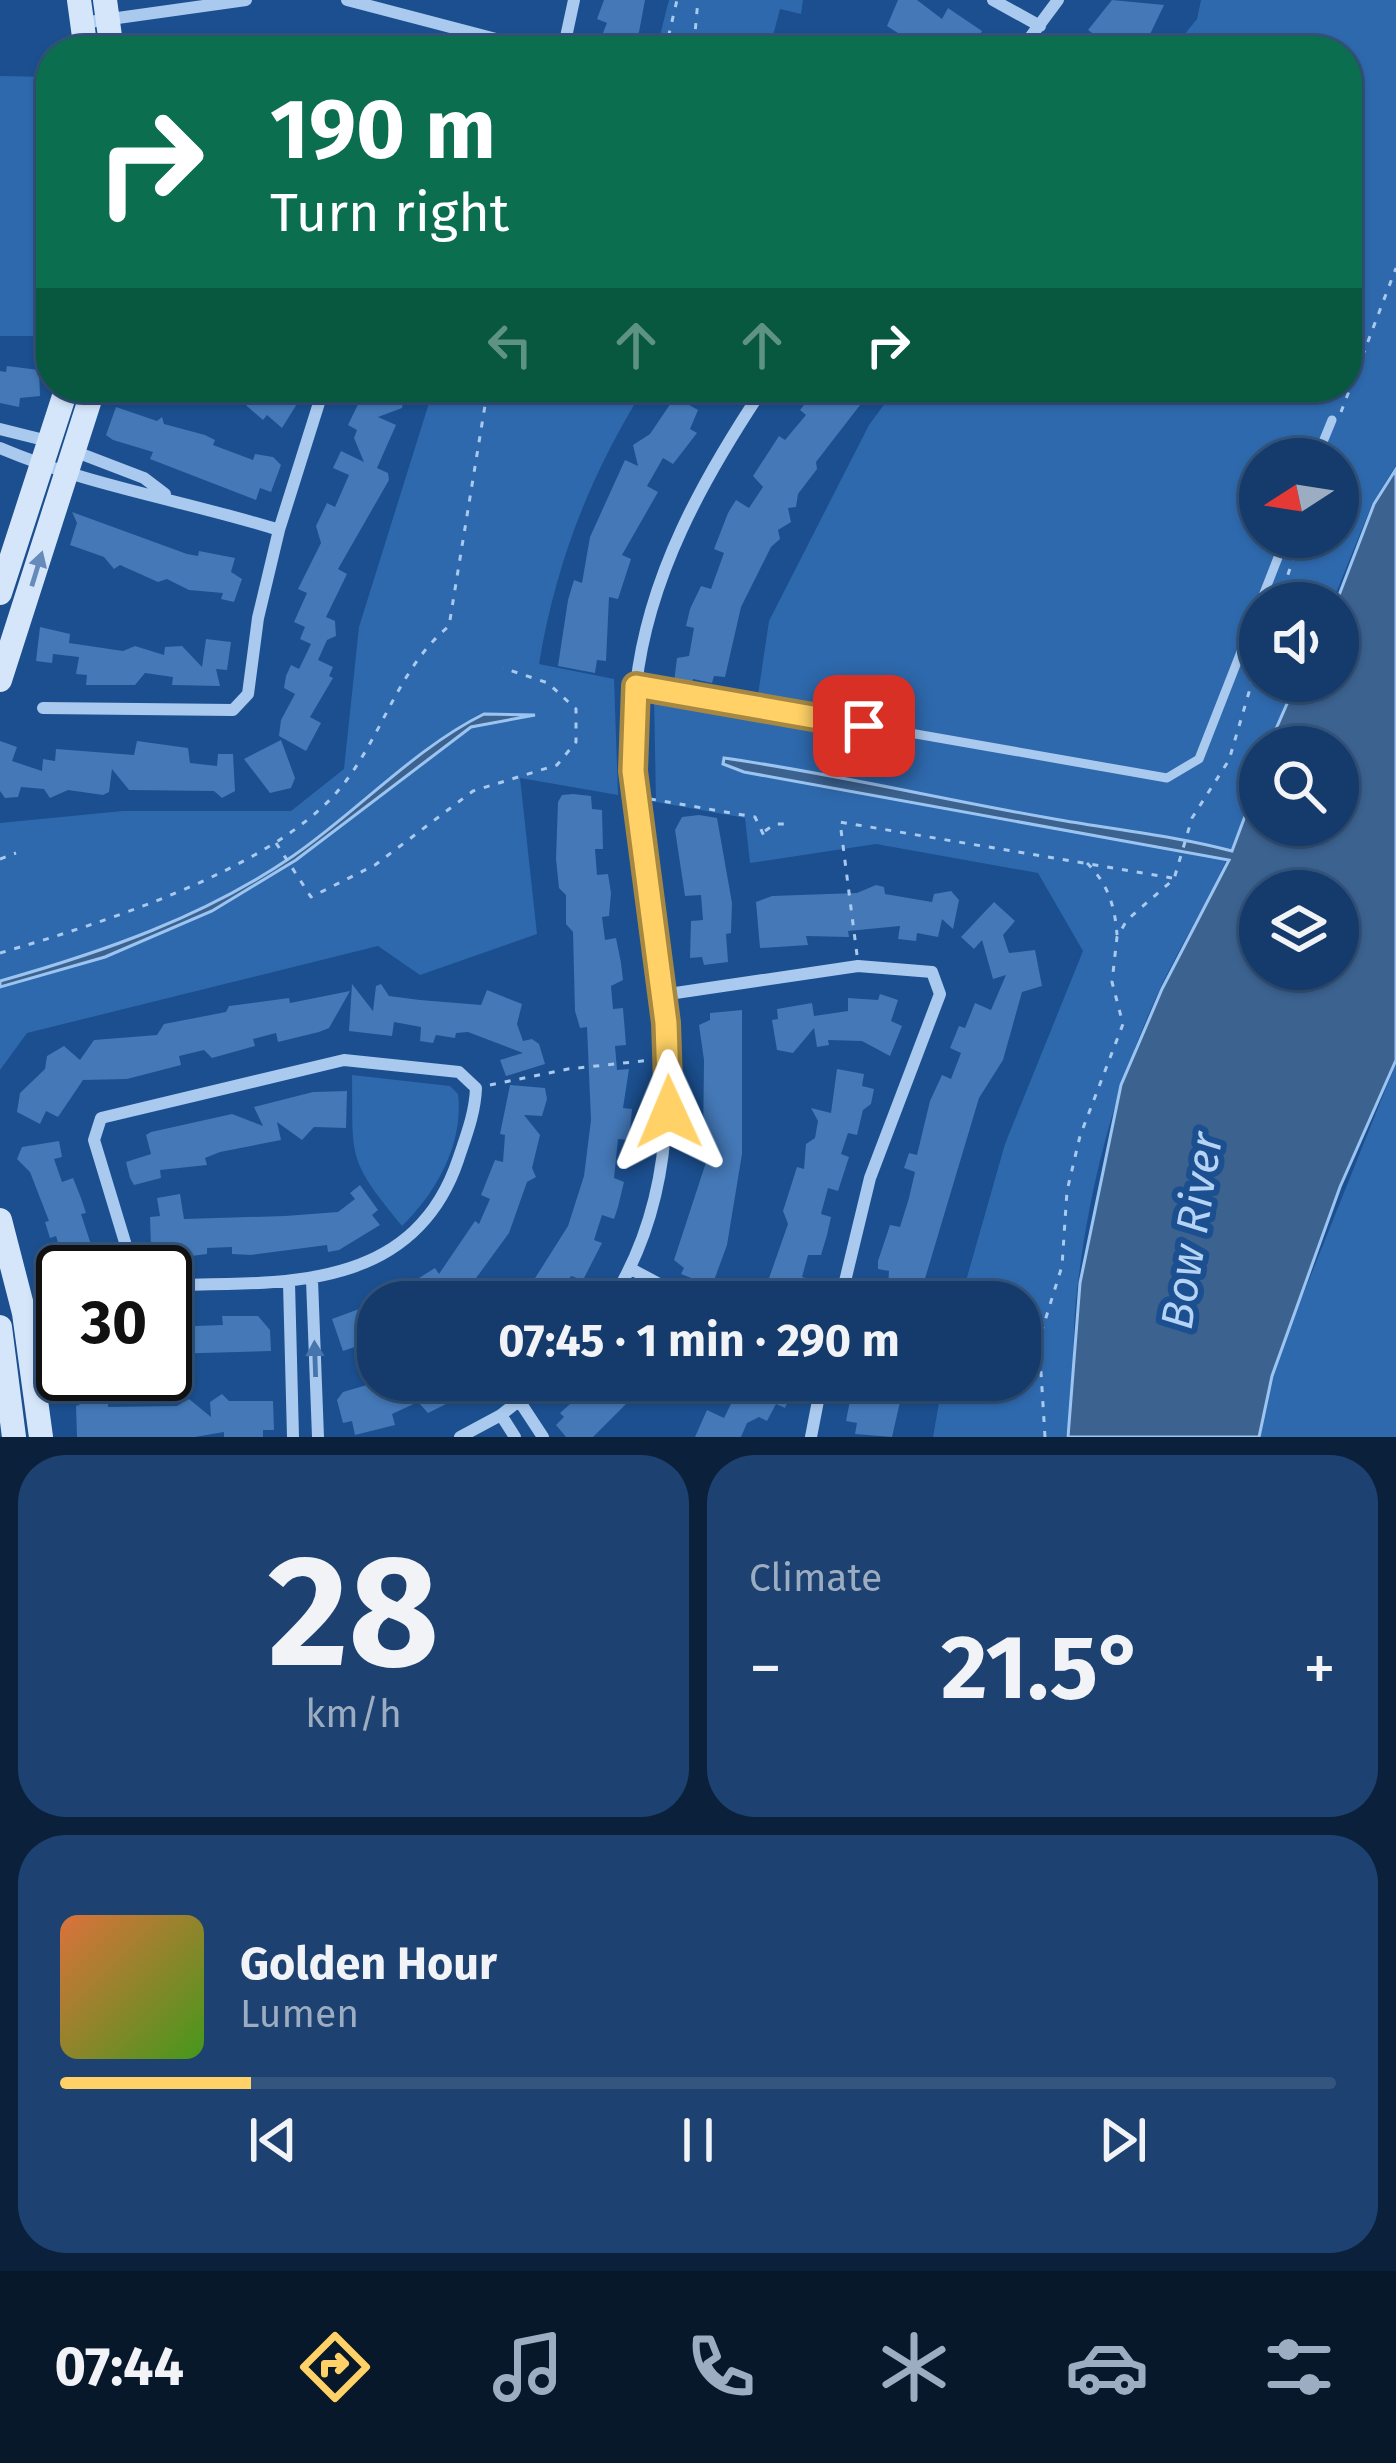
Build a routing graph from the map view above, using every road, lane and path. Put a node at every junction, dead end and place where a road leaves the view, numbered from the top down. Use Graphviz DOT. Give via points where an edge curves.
graph roads {
  1 [pos="246,0"];
  2 [pos="347,0"];
  3 [pos="574,0"];
  4 [pos="676,0"];
  5 [pos="698,0"];
  6 [pos="993,0"];
  7 [pos="1058,0"];
  8 [pos="93,11"];
  9 [pos="1040,26"];
  10 [pos="485,36"];
  11 [pos="566,36"];
  12 [pos="668,36"];
  13 [pos="695,36"];
  14 [pos="1032,36"];
  15 [pos="1396,268"];
  16 [pos="1362,353"];
  17 [pos="65,402"];
  18 [pos="86,402"];
  19 [pos="319,402"];
  20 [pos="485,402"];
  21 [pos="755,402"];
  22 [pos="1332,420"];
  23 [pos="0,429"];
  24 [pos="1325,438"];
  25 [pos="0,448"];
  26 [pos="58,456"];
  27 [pos="279,530"];
  28 [pos="1278,558"];
  29 [pos="0,593"];
  30 [pos="503,668"];
  31 [pos="0,680"];
  32 [pos="636,686"];
  33 [pos="1246,702"];
  34 [pos="43,708"];
  35 [pos="636,797"];
  36 [pos="790,824"];
  37 [pos="764,832"];
  38 [pos="766,840"];
  39 [pos="275,842"];
  40 [pos="16,853"];
  41 [pos="0,859"];
  42 [pos="1086,862"];
  43 [pos="1174,879"];
  44 [pos="1117,937"];
  45 [pos="0,953"];
  46 [pos="858,966"];
  47 [pos="662,995"];
  48 [pos="669,1059"];
  49 [pos="476,1088"];
  50 [pos="0,1220"];
  51 [pos="126,1245"];
  52 [pos="631,1269"];
  53 [pos="312,1280"];
  54 [pos="623,1281"];
  55 [pos="654,1281"];
  56 [pos="845,1281"];
  57 [pos="289,1283"];
  58 [pos="192,1285"];
  59 [pos="0,1327"];
  60 [pos="7,1364"];
  61 [pos="0,1398"];
  62 [pos="816,1401"];
  63 [pos="520,1402"];
  64 [pos="501,1415"];
  65 [pos="806,1436"];
  66 [pos="14,1437"];
  67 [pos="41,1437"];
  68 [pos="292,1437"];
  69 [pos="318,1437"];
  70 [pos="460,1437"];
  71 [pos="515,1437"];
  72 [pos="543,1437"];
  73 [pos="1046,1437"];
  1 -- 8 [label="street"];
  2 -- 10 [label="street"];
  3 -- 11 [label="street"];
  4 -- 12 [label="path"];
  5 -- 13 [label="path"];
  6 -- 9 [label="street"];
  7 -- 9 [label="street"];
  9 -- 14 [label="street"];
  15 -- 16 [label="path"];
  17 -- 26 [label="street"];
  18 -- 26 [label="street"];
  19 -- 27 [label="street"];
  20 -- 39 [label="path" via="448,626 417,652 368,752 334,796"];
  21 -- 32 [label="street" via="684,521 652,606"];
  22 -- 24 [label="lane"];
  23 -- 26 [label="street"];
  25 -- 26 [label="street"];
  26 -- 27 [label="street" via="130,493 166,495"];
  26 -- 29 [label="street"];
  31 -- 26 [label="street, one-way"];
  27 -- 34 [label="street" via="248,694 233,710"];
  28 -- 32 [label="lane" via="1199,759 1167,778"];
  30 -- 39 [label="path" via="548,682 576,710 576,742 556,765 473,791 375,865 310,897"];
  32 -- 35 [label="street"];
  33 -- 43 [label="path" via="1229,760 1192,818"];
  35 -- 37 [label="path" via="755,817"];
  35 -- 47 [label="street"];
  36 -- 37 [label="path"];
  37 -- 38 [label="path"];
  39 -- 45 [label="path" via="134,914"];
  40 -- 41 [label="path"];
  42 -- 43 [label="path"];
  42 -- 44 [label="path" via="1102,878"];
  42 -- 46 [label="path" via="840,822"];
  43 -- 44 [label="path"];
  44 -- 73 [label="path" via="1112,982 1124,1024 1080,1136 1062,1266 1039,1340"];
  46 -- 47 [label="street"];
  46 -- 56 [label="street" via="932,972 940,994 870,1178"];
  47 -- 48 [label="street"];
  48 -- 49 [label="path"];
  48 -- 52 [label="street" via="662,1169"];
  49 -- 51 [label="street" via="459,1072 344,1060 100,1118 94,1140"];
  49 -- 53 [label="street" via="476,1108 435,1210 398,1246"];
  50 -- 67 [label="street" via="24,1313"];
  52 -- 54 [label="street"];
  52 -- 55 [label="street"];
  53 -- 57 [label="street"];
  69 -- 53 [label="street, one-way"];
  57 -- 58 [label="street"];
  57 -- 68 [label="street"];
  59 -- 60 [label="street"];
  60 -- 61 [label="street"];
  60 -- 66 [label="street"];
  62 -- 65 [label="street"];
  63 -- 64 [label="street"];
  63 -- 72 [label="street"];
  64 -- 70 [label="street"];
  64 -- 71 [label="street"];
}
